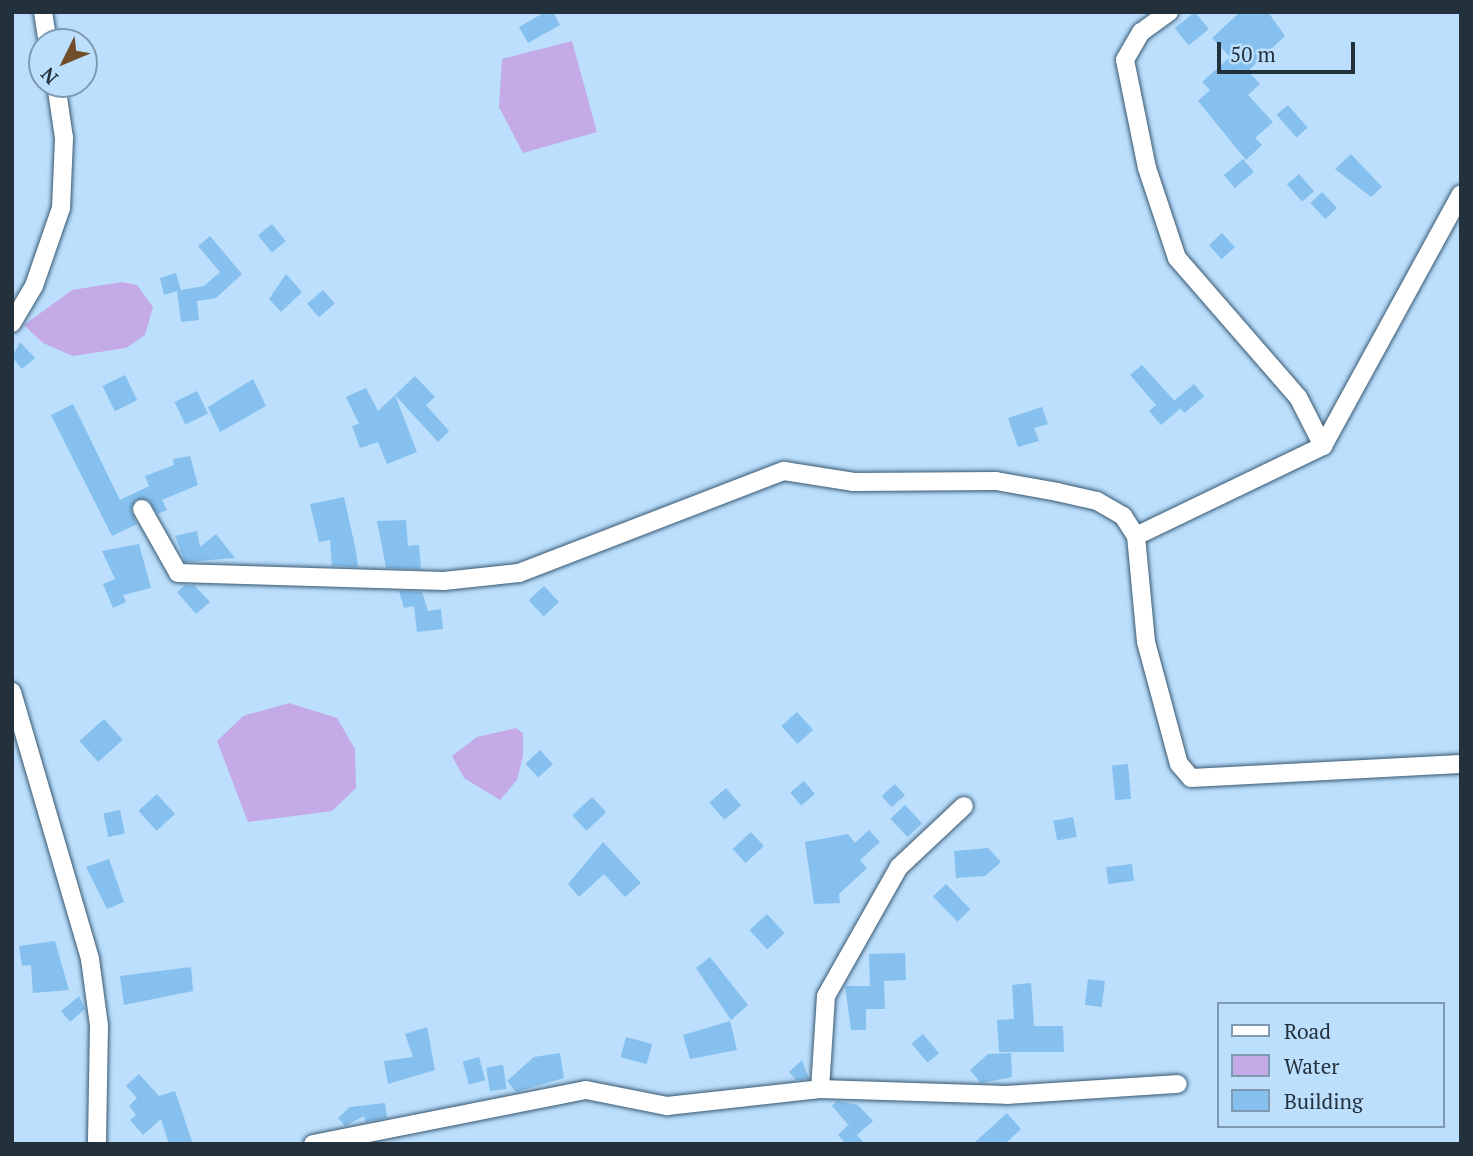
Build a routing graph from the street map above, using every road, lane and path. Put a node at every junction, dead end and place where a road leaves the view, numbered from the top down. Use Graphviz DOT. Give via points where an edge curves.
graph roads {
  1 [pos="1169,12"];
  2 [pos="58,98"];
  3 [pos="1461,194"];
  4 [pos="12,323"];
  5 [pos="1323,446"];
  6 [pos="142,509"];
  7 [pos="1136,536"];
  8 [pos="12,692"];
  9 [pos="1461,764"];
  10 [pos="964,806"];
  11 [pos="1178,1084"];
  12 [pos="820,1089"];
  13 [pos="97,1144"];
  14 [pos="313,1144"];
  1 -- 5 [label="street" via="1142,33 1125,60 1147,168 1177,258 1298,397"];
  2 -- 4 [label="street" via="64,138 61,208 34,286"];
  3 -- 5 [label="street"];
  5 -- 7 [label="street"];
  6 -- 7 [label="street" via="178,573 233,578 444,581 519,573 608,544 784,471 855,482 996,481 1057,492 1097,501 1123,516"];
  7 -- 9 [label="street" via="1146,642 1179,764 1191,778"];
  8 -- 13 [label="street" via="90,959 100,1026"];
  10 -- 12 [label="street" via="899,867 826,996"];
  11 -- 12 [label="street" via="1007,1095"];
  12 -- 14 [label="street" via="667,1106 586,1090"];
}
